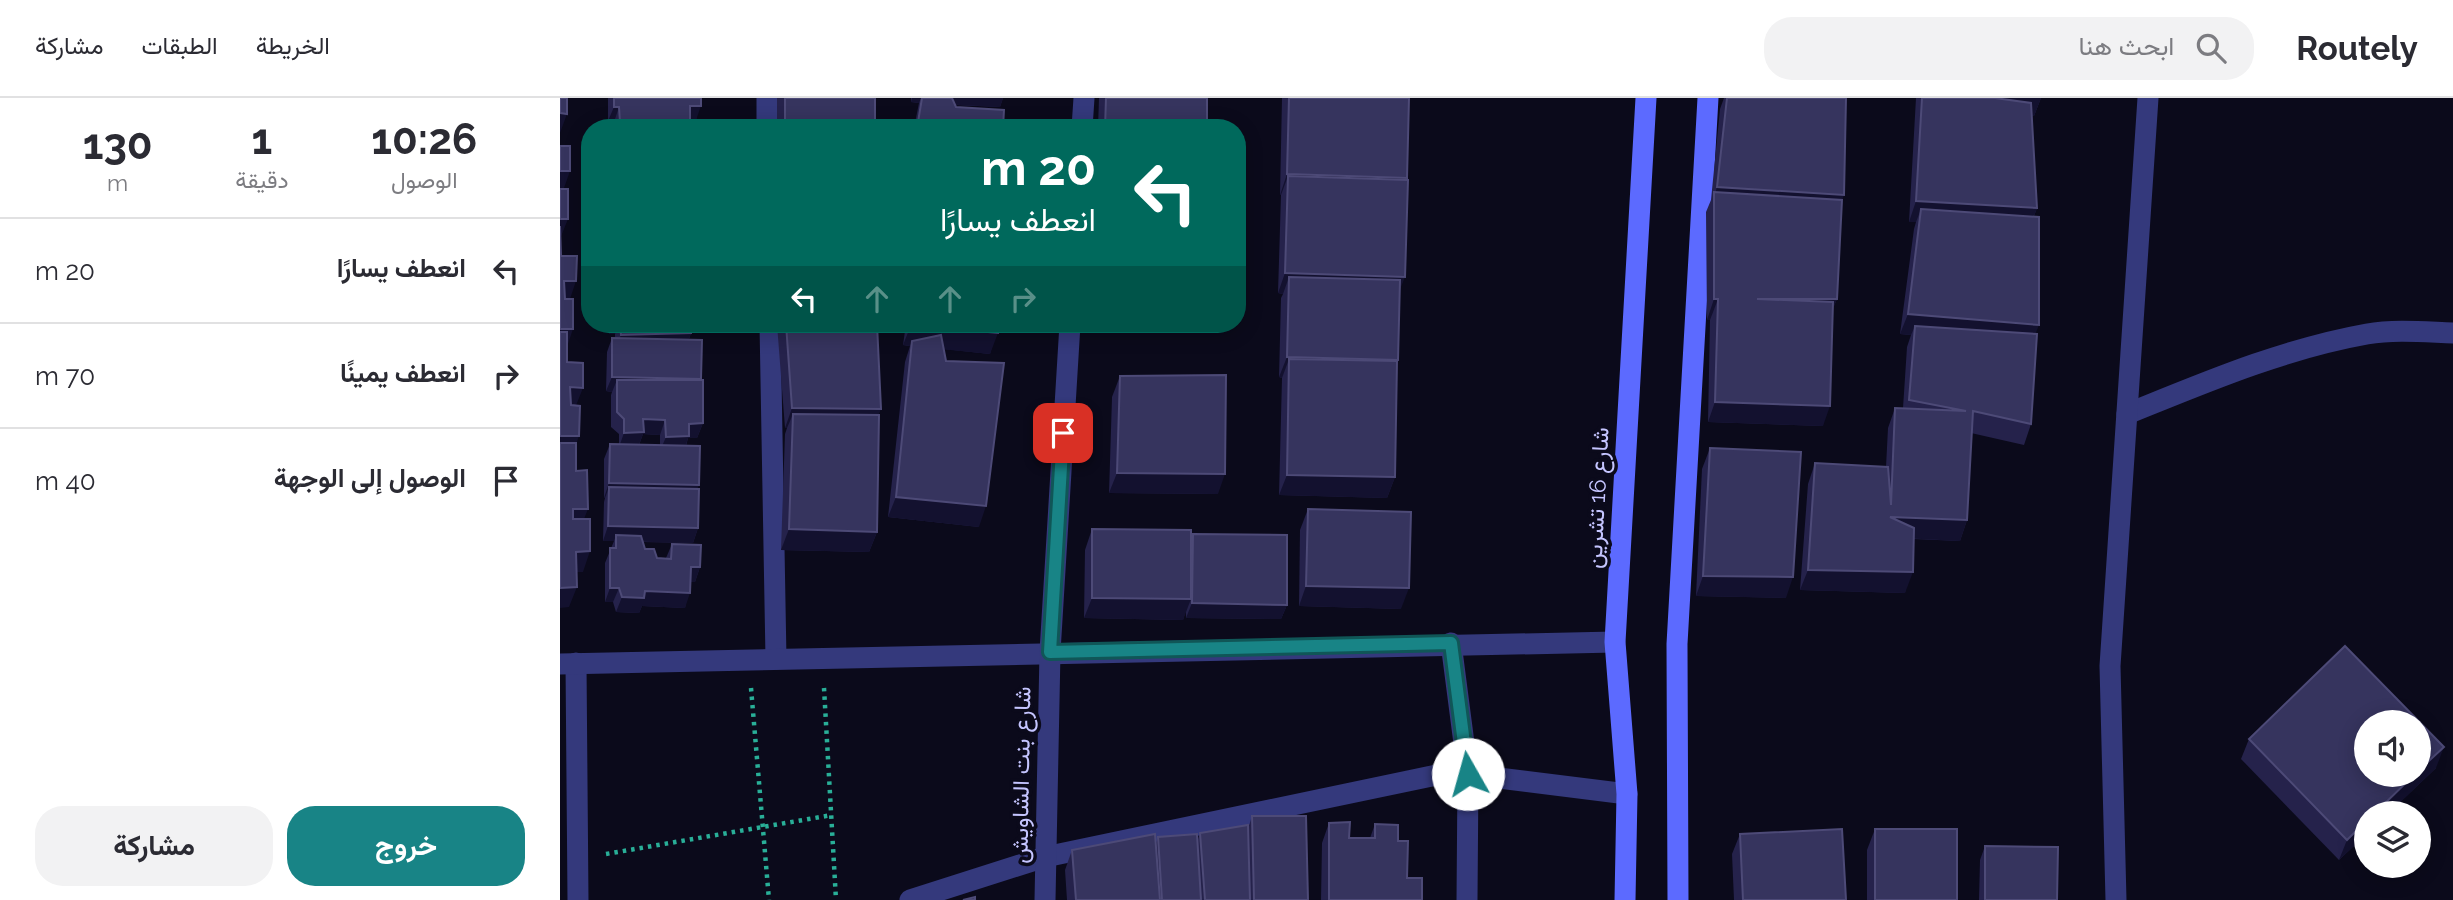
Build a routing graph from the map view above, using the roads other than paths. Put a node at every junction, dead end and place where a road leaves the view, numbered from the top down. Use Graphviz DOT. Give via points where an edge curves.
graph roads {
  1 [pos="767,98"];
  2 [pos="1084,98"];
  3 [pos="1646,98"];
  4 [pos="1708,98"];
  5 [pos="2148,98"];
  6 [pos="767,119"];
  7 [pos="1083,119"];
  8 [pos="770,333"];
  9 [pos="1069,333"];
  10 [pos="2453,333"];
  11 [pos="2127,414"];
  12 [pos="1615,642"];
  13 [pos="1451,643"];
  14 [pos="1050,652"];
  15 [pos="776,659"];
  16 [pos="568,664"];
  17 [pos="1468,774"];
  18 [pos="1627,794"];
  19 [pos="1045,857"];
  20 [pos="578,900"];
  21 [pos="910,900"];
  22 [pos="1045,900"];
  23 [pos="1467,900"];
  24 [pos="1625,900"];
  25 [pos="1678,900"];
  26 [pos="2116,900"];
  1 -- 6 [label="street"];
  2 -- 7 [label="street"];
  3 -- 12 [label="street, شارع 16 تشرين"];
  4 -- 25 [label="street" via="1677,644"];
  5 -- 11 [label="street"];
  8 -- 15 [label="street"];
  9 -- 14 [label="street, شارع بنت الشاويش"];
  10 -- 11 [label="street" via="2369,334 2303,349 2238,368"];
  11 -- 26 [label="street" via="2110,666"];
  12 -- 13 [label="street"];
  12 -- 18 [label="street, شارع 16 تشرين"];
  13 -- 14 [label="street"];
  13 -- 17 [label="street"];
  14 -- 15 [label="street"];
  14 -- 19 [label="street, شارع بنت الشاويش"];
  15 -- 16 [label="street"];
  16 -- 20 [label="street"];
  17 -- 18 [label="street"];
  17 -- 19 [label="street" via="1451,772"];
  17 -- 23 [label="street"];
  18 -- 24 [label="street, شارع 16 تشرين"];
  19 -- 21 [label="street"];
  19 -- 22 [label="street, شارع بنت الشاويش"];
}
